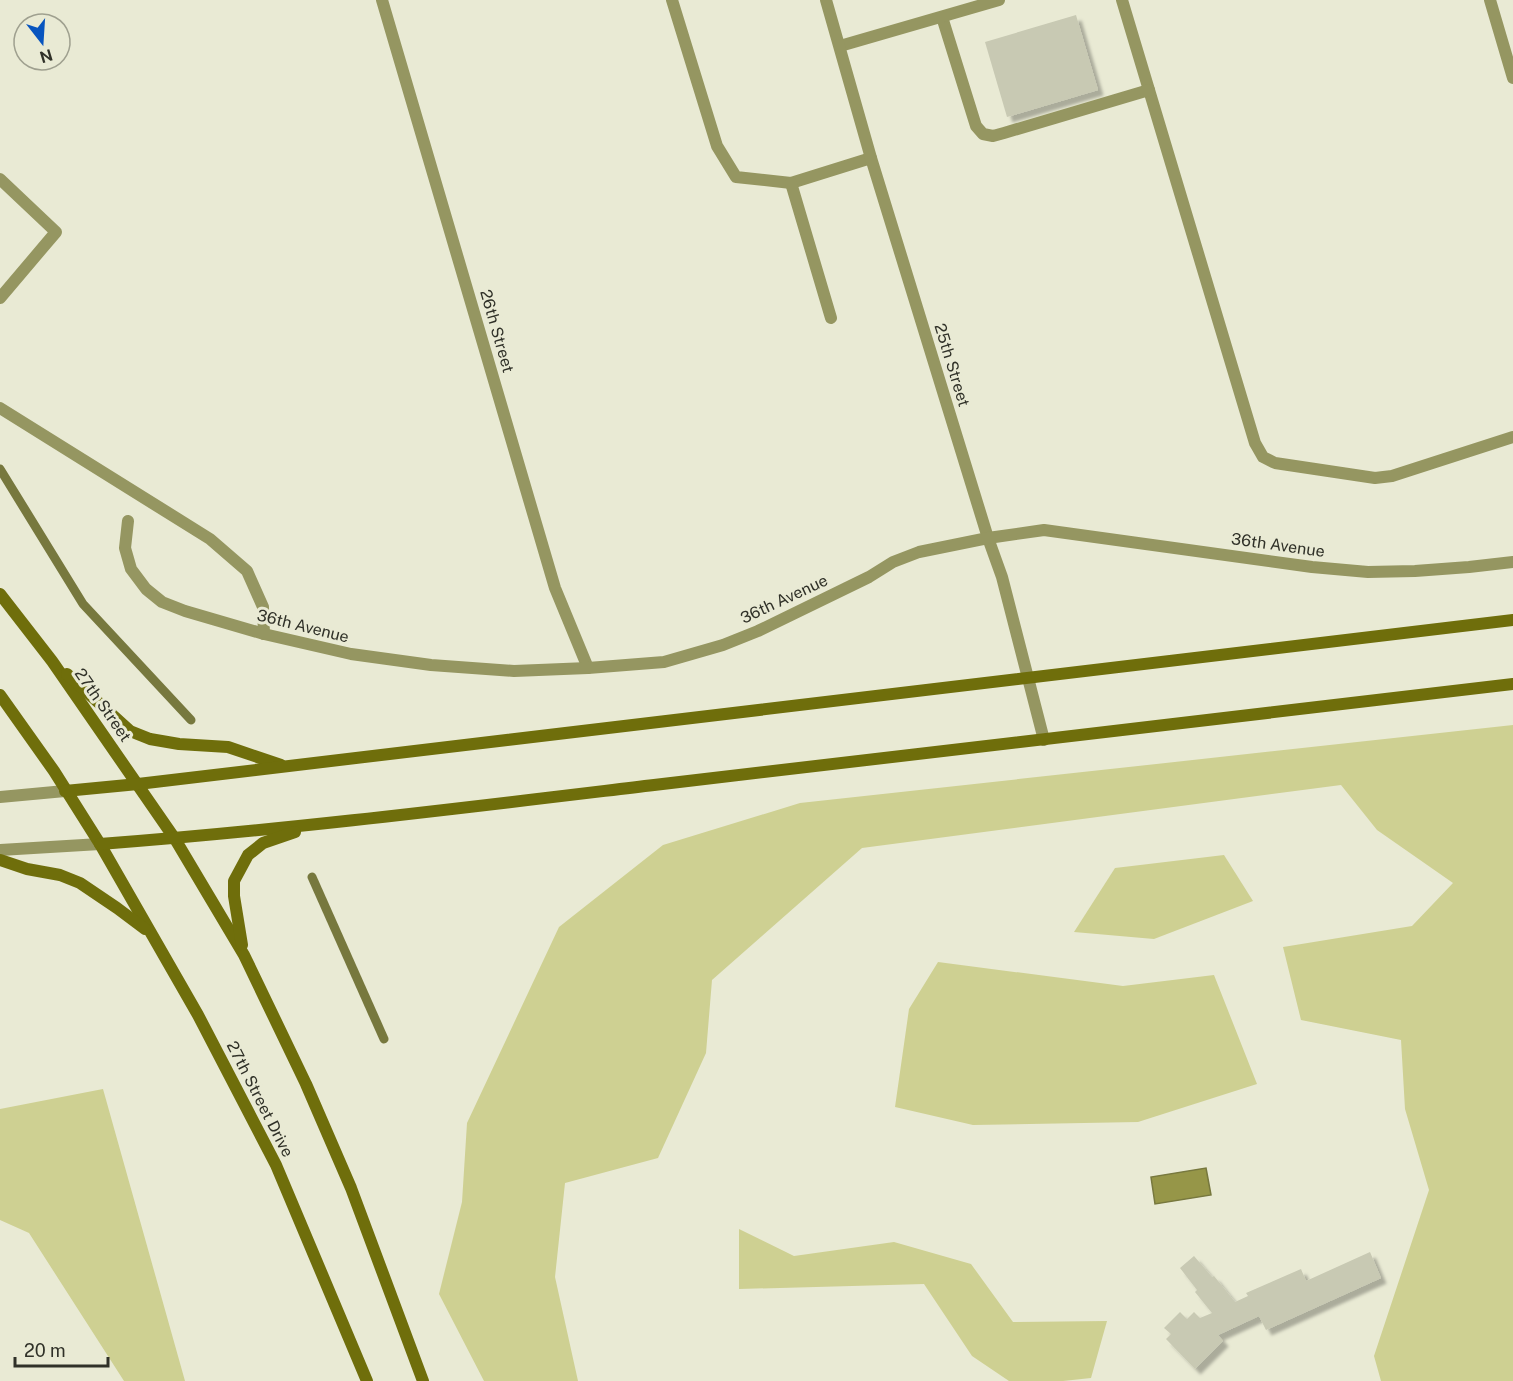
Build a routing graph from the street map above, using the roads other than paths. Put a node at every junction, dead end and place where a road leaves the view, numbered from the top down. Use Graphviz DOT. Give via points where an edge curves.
graph roads {
  1 [pos="382,0"];
  2 [pos="672,0"];
  3 [pos="826,0"];
  4 [pos="999,0"];
  5 [pos="1122,0"];
  6 [pos="1490,0"];
  7 [pos="942,17"];
  8 [pos="840,46"];
  9 [pos="1513,78"];
  10 [pos="1149,90"];
  11 [pos="871,158"];
  12 [pos="0,179"];
  13 [pos="791,183"];
  14 [pos="0,298"];
  15 [pos="831,318"];
  16 [pos="0,408"];
  17 [pos="1513,437"];
  18 [pos="129,521"];
  19 [pos="988,538"];
  20 [pos="1513,562"];
  21 [pos="0,594"];
  22 [pos="1513,620"];
  23 [pos="264,634"];
  24 [pos="52,661"];
  25 [pos="588,668"];
  26 [pos="1029,679"];
  27 [pos="1513,684"];
  28 [pos="0,695"];
  29 [pos="1044,740"];
  30 [pos="285,766"];
  31 [pos="138,784"];
  32 [pos="65,791"];
  33 [pos="0,797"];
  34 [pos="314,825"];
  35 [pos="175,839"];
  36 [pos="100,844"];
  37 [pos="0,850"];
  38 [pos="0,860"];
  39 [pos="151,934"];
  40 [pos="244,955"];
  41 [pos="367,1381"];
  42 [pos="423,1381"];
  1 -- 25 [label="street, 26th Street" via="555,588"];
  2 -- 13 [label="street" via="717,146 736,177"];
  3 -- 8 [label="street, 25th Street"];
  4 -- 7 [label="street"];
  5 -- 10 [label="street"];
  6 -- 9 [label="street"];
  7 -- 8 [label="street"];
  7 -- 10 [label="street" via="976,126 983,134 993,136"];
  8 -- 11 [label="street, 25th Street"];
  10 -- 17 [label="street" via="1255,443 1263,457 1275,463 1375,478"];
  11 -- 13 [label="street"];
  11 -- 19 [label="street, 25th Street"];
  12 -- 14 [label="street" via="56,232"];
  13 -- 15 [label="street"];
  16 -- 23 [label="street" via="210,539 248,571 263,607"];
  18 -- 23 [label="street, 36th Avenue" via="125,548 131,569 146,589 162,602 185,611"];
  19 -- 20 [label="street, 36th Avenue" via="1044,530 1368,572"];
  19 -- 25 [label="street, 36th Avenue" via="919,552 893,562 859,582 723,645 664,662"];
  19 -- 26 [label="street, 25th Street"];
  21 -- 24 [label="main road, 27th Street"];
  22 -- 26 [label="main road"];
  23 -- 25 [label="street, 36th Avenue" via="351,654 431,665 514,671"];
  24 -- 30 [label="main road" via="130,730 150,739 228,747"];
  24 -- 31 [label="main road, 27th Street"];
  26 -- 29 [label="street, 25th Street"];
  26 -- 30 [label="main road"];
  27 -- 29 [label="main road"];
  28 -- 32 [label="main road"];
  29 -- 34 [label="main road"];
  30 -- 31 [label="main road"];
  31 -- 32 [label="main road"];
  31 -- 35 [label="main road, 27th Street"];
  32 -- 33 [label="street"];
  32 -- 36 [label="main road"];
  34 -- 35 [label="main road"];
  34 -- 40 [label="main road" via="263,843 248,855 234,881"];
  35 -- 36 [label="main road"];
  35 -- 40 [label="main road"];
  36 -- 37 [label="street"];
  36 -- 39 [label="main road, 27th Street Drive"];
  38 -- 39 [label="main road" via="80,883"];
  39 -- 41 [label="main road, 27th Street Drive" via="198,1014 276,1165"];
  40 -- 42 [label="main road" via="351,1188"];
}
